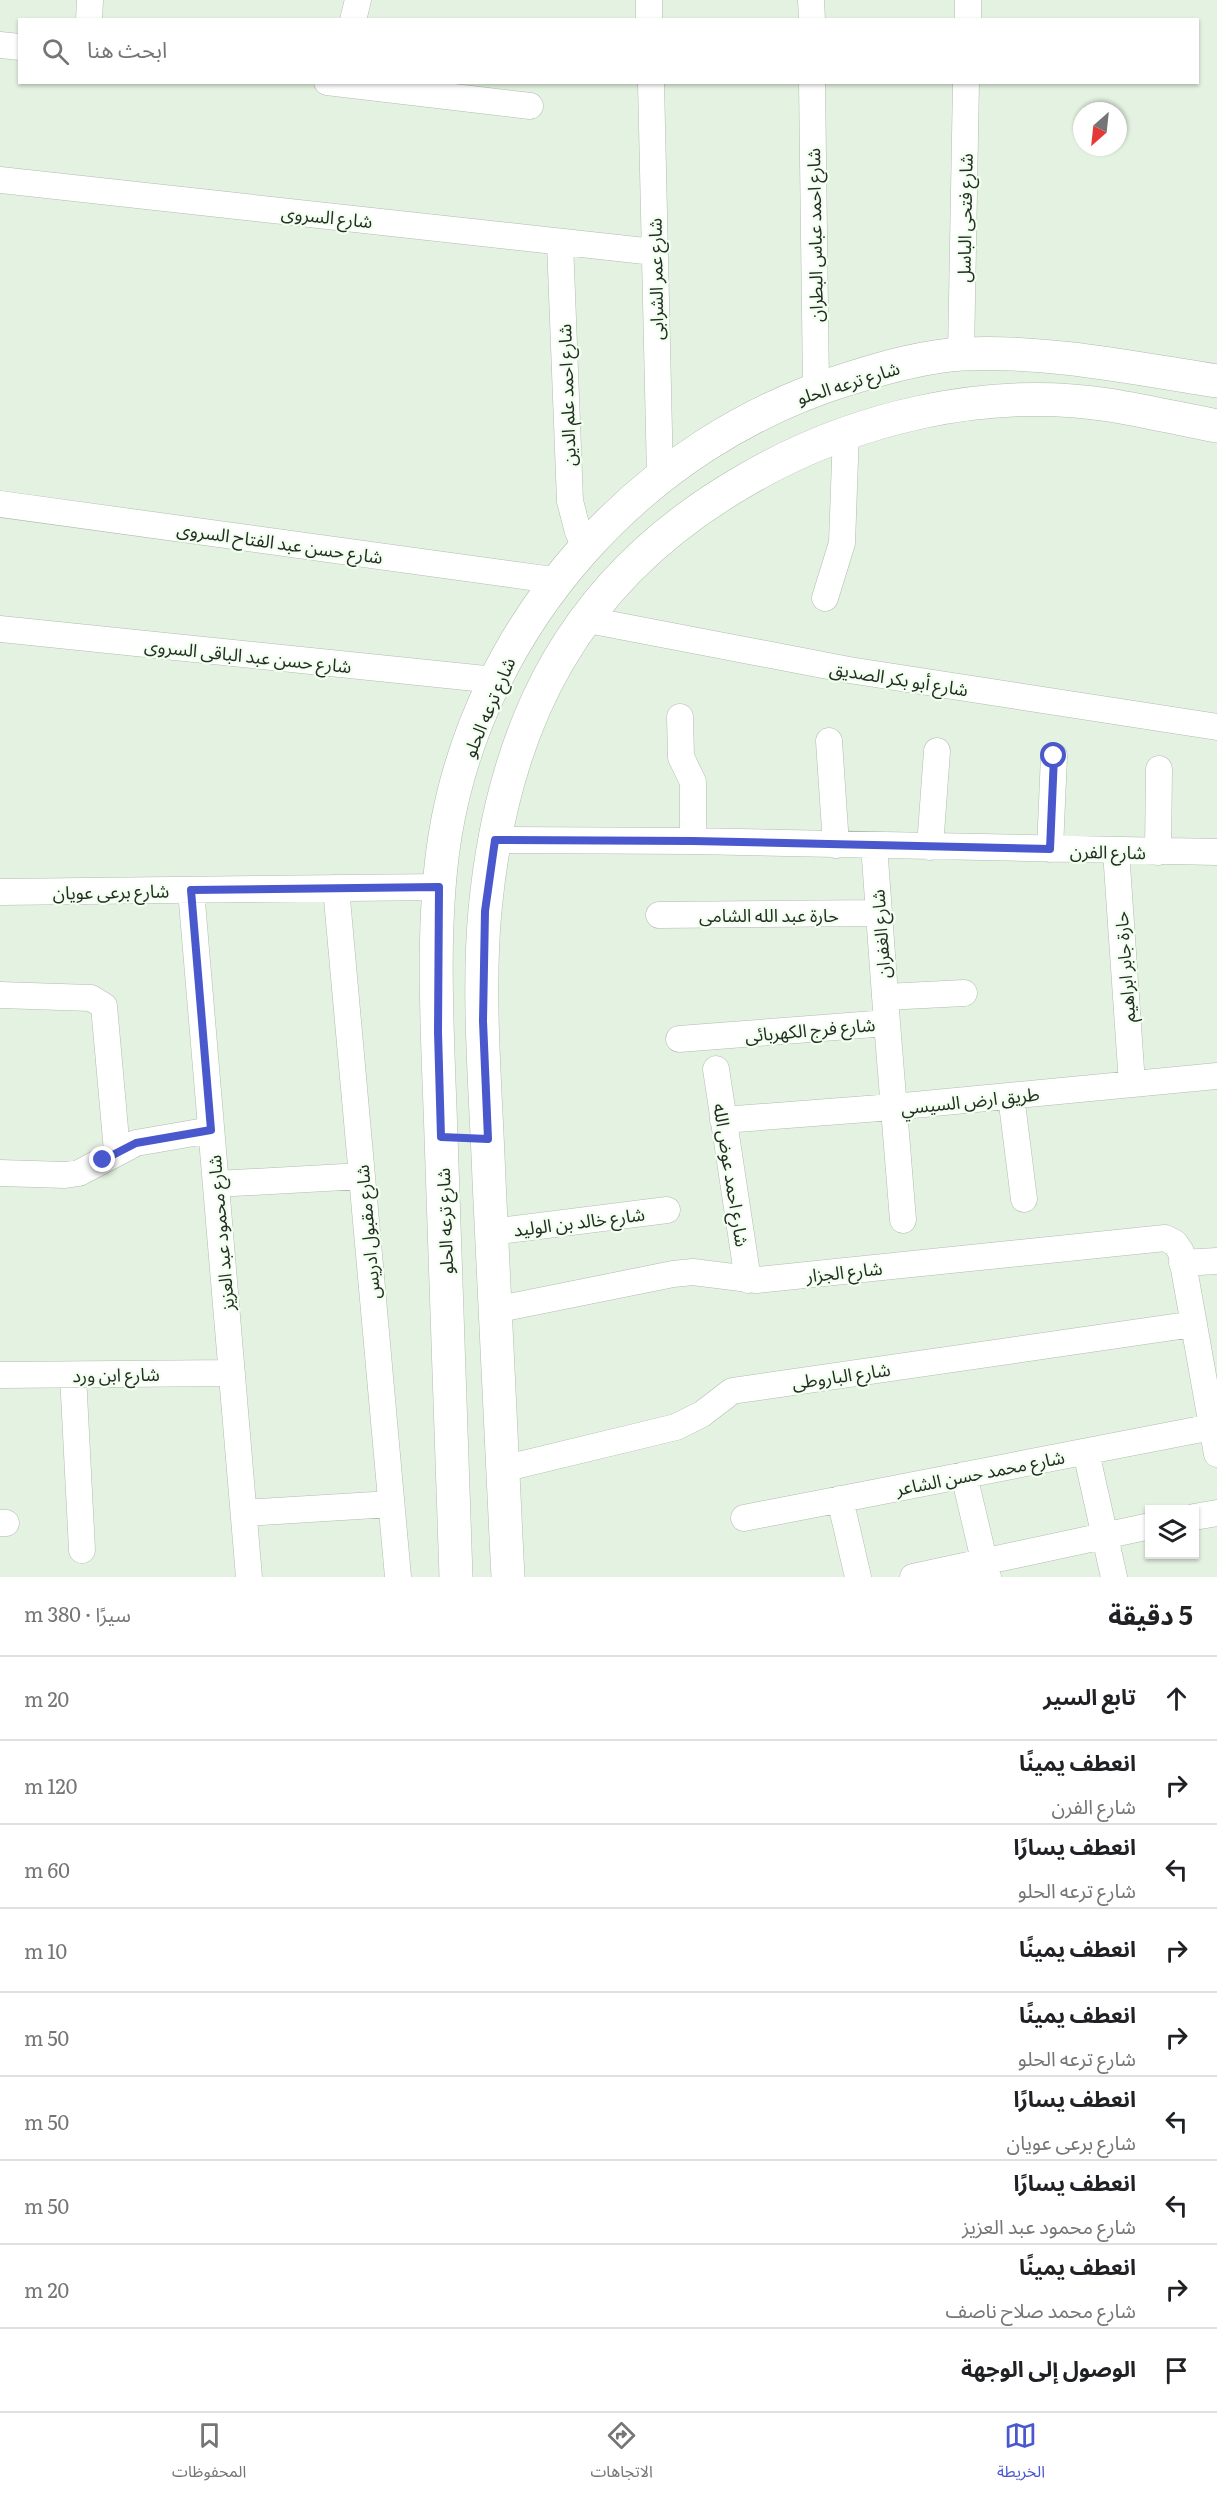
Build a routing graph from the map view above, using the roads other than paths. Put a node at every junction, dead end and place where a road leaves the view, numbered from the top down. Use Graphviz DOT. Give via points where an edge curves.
graph roads {
  1 [pos="90,0"];
  2 [pos="358,0"];
  3 [pos="649,0"];
  4 [pos="811,0"];
  5 [pos="968,0"];
  6 [pos="89,18"];
  7 [pos="354,18"];
  8 [pos="649,18"];
  9 [pos="812,18"];
  10 [pos="968,18"];
  11 [pos="0,45"];
  12 [pos="18,47"];
  13 [pos="343,84"];
  14 [pos="651,84"];
  15 [pos="812,84"];
  16 [pos="966,84"];
  17 [pos="530,106"];
  18 [pos="0,180"];
  19 [pos="560,242"];
  20 [pos="654,252"];
  21 [pos="961,354"];
  22 [pos="1217,381"];
  23 [pos="816,388"];
  24 [pos="1217,426"];
  25 [pos="846,432"];
  26 [pos="660,476"];
  27 [pos="0,504"];
  28 [pos="585,546"];
  29 [pos="560,581"];
  30 [pos="825,598"];
  31 [pos="583,619"];
  32 [pos="0,629"];
  33 [pos="495,680"];
  34 [pos="680,717"];
  35 [pos="1217,727"];
  36 [pos="829,741"];
  37 [pos="937,751"];
  38 [pos="1054,756"];
  39 [pos="1160,770"];
  40 [pos="495,840"];
  41 [pos="693,841"];
  42 [pos="836,845"];
  43 [pos="874,845"];
  44 [pos="930,847"];
  45 [pos="1050,849"];
  46 [pos="1116,851"];
  47 [pos="1158,852"];
  48 [pos="1217,852"];
  49 [pos="439,887"];
  50 [pos="336,888"];
  51 [pos="191,890"];
  52 [pos="0,892"];
  53 [pos="878,914"];
  54 [pos="659,915"];
  55 [pos="964,993"];
  56 [pos="0,995"];
  57 [pos="885,997"];
  58 [pos="887,1023"];
  59 [pos="679,1039"];
  60 [pos="716,1069"];
  61 [pos="1217,1076"];
  62 [pos="1132,1084"];
  63 [pos="1011,1096"];
  64 [pos="893,1107"];
  65 [pos="723,1120"];
  66 [pos="211,1130"];
  67 [pos="441,1137"];
  68 [pos="488,1139"];
  69 [pos="117,1150"];
  70 [pos="0,1173"];
  71 [pos="362,1176"];
  72 [pos="216,1184"];
  73 [pos="1024,1199"];
  74 [pos="667,1210"];
  75 [pos="903,1220"];
  76 [pos="491,1232"];
  77 [pos="1217,1261"];
  78 [pos="1182,1263"];
  79 [pos="747,1281"];
  80 [pos="494,1310"];
  81 [pos="1194,1324"];
  82 [pos="232,1372"];
  83 [pos="0,1375"];
  84 [pos="73,1375"];
  85 [pos="1215,1427"];
  86 [pos="1086,1452"];
  87 [pos="1217,1454"];
  88 [pos="502,1469"];
  89 [pos="964,1475"];
  90 [pos="840,1499"];
  91 [pos="391,1504"];
  92 [pos="244,1513"];
  93 [pos="1217,1513"];
  94 [pos="1199,1516"];
  95 [pos="744,1518"];
  96 [pos="1145,1527"];
  97 [pos="1105,1535"];
  98 [pos="82,1550"];
  99 [pos="986,1569"];
  100 [pos="249,1577"];
  101 [pos="398,1577"];
  102 [pos="456,1577"];
  103 [pos="508,1577"];
  104 [pos="858,1577"];
  105 [pos="913,1577"];
  106 [pos="1114,1577"];
  1 -- 6 [label="street"];
  2 -- 7 [label="street"];
  3 -- 8 [label="street"];
  4 -- 9 [label="street"];
  5 -- 10 [label="street"];
  11 -- 12 [label="street"];
  13 -- 17 [label="street"];
  14 -- 20 [label="street, شارع عمر الشرابى"];
  15 -- 23 [label="street, شارع احمد عباس البطران"];
  16 -- 21 [label="street, شارع فتحى الباسل"];
  18 -- 19 [label="street, شارع السروى"];
  19 -- 20 [label="street, شارع السروى"];
  19 -- 28 [label="street, شارع احمد علم الدين" via="570,501"];
  20 -- 26 [label="street, شارع عمر الشرابى"];
  21 -- 22 [label="street, شارع ترعه الحلو" via="1072,359"];
  21 -- 23 [label="street, شارع ترعه الحلو" via="887,367"];
  23 -- 26 [label="street, شارع ترعه الحلو" via="709,441"];
  24 -- 25 [label="street" via="1106,404 1022,400 938,408"];
  25 -- 30 [label="street" via="842,543"];
  25 -- 31 [label="street" via="779,460 707,502 642,554"];
  26 -- 28 [label="street, شارع ترعه الحلو"];
  27 -- 29 [label="street, شارع حسن عبد الفتاح السروى"];
  28 -- 29 [label="street, شارع ترعه الحلو"];
  29 -- 33 [label="street, شارع ترعه الحلو" via="524,628"];
  31 -- 35 [label="street, شارع أبو بكر الصديق" via="849,670"];
  31 -- 40 [label="street" via="543,685 513,760"];
  32 -- 33 [label="street, شارع حسن عبد الباقى السروى"];
  33 -- 49 [label="street, شارع ترعه الحلو" via="457,781"];
  34 -- 41 [label="street" via="681,757 693,782"];
  36 -- 42 [label="street"];
  37 -- 44 [label="street"];
  38 -- 45 [label="street"];
  39 -- 47 [label="street"];
  40 -- 41 [label="street, شارع الفرن"];
  40 -- 68 [label="street" via="485,911 483,1021"];
  41 -- 42 [label="street, شارع الفرن"];
  42 -- 43 [label="street, شارع الفرن"];
  43 -- 44 [label="street, شارع الفرن"];
  43 -- 53 [label="street, شارع الغفران"];
  44 -- 45 [label="street, شارع الفرن"];
  45 -- 46 [label="street, شارع الفرن"];
  46 -- 47 [label="street, شارع الفرن"];
  46 -- 62 [label="street, حارة جابر ابراهيم"];
  47 -- 48 [label="street, شارع الفرن"];
  49 -- 50 [label="street, شارع برعى عويان"];
  49 -- 67 [label="street, شارع ترعه الحلو"];
  50 -- 51 [label="street, شارع برعى عويان"];
  50 -- 71 [label="street, شارع مقبول ادريس"];
  51 -- 52 [label="street, شارع برعى عويان"];
  51 -- 66 [label="street, شارع محمود عبد العزيز"];
  53 -- 54 [label="street, حارة عبد الله الشامى"];
  53 -- 57 [label="street, شارع الغفران"];
  55 -- 57 [label="street"];
  56 -- 69 [label="street" via="91,998 104,1006"];
  57 -- 58 [label="street, شارع الغفران"];
  58 -- 59 [label="street, شارع فرج الكهربائى"];
  58 -- 64 [label="street, شارع فرج الكهربائى"];
  60 -- 65 [label="street, شارع احمد عوض الله"];
  61 -- 62 [label="street, طريق ارض السيسي"];
  62 -- 63 [label="street, طريق ارض السيسي"];
  63 -- 64 [label="street, طريق ارض السيسي"];
  63 -- 73 [label="street"];
  64 -- 65 [label="street, طريق ارض السيسي"];
  64 -- 75 [label="street, شارع فرج الكهربائى"];
  65 -- 79 [label="street, شارع احمد عوض الله"];
  66 -- 69 [label="street"];
  66 -- 72 [label="street, شارع محمود عبد العزيز"];
  67 -- 68 [label="street"];
  67 -- 102 [label="street, شارع ترعه الحلو"];
  68 -- 76 [label="street"];
  69 -- 70 [label="street" via="90,1167 65,1175"];
  71 -- 72 [label="street"];
  71 -- 91 [label="street, شارع مقبول ادريس"];
  72 -- 82 [label="street, شارع محمود عبد العزيز"];
  74 -- 76 [label="street, شارع خالد بن الوليد"];
  76 -- 80 [label="street"];
  77 -- 78 [label="street"];
  78 -- 79 [label="street, شارع الجزار" via="1175,1243 1165,1238"];
  78 -- 81 [label="street"];
  79 -- 80 [label="street, شارع الجزار" via="713,1274 673,1274"];
  80 -- 88 [label="street"];
  81 -- 85 [label="street"];
  81 -- 88 [label="street, شارع الباروطى" via="743,1389 722,1397 702,1414 676,1427"];
  82 -- 84 [label="street, شارع ابن ورد"];
  82 -- 92 [label="street, شارع محمود عبد العزيز"];
  83 -- 84 [label="street, شارع ابن ورد"];
  84 -- 98 [label="street"];
  85 -- 86 [label="street, شارع محمد حسن الشاعر"];
  85 -- 87 [label="street"];
  86 -- 89 [label="street, شارع محمد حسن الشاعر"];
  86 -- 97 [label="street"];
  88 -- 103 [label="street"];
  89 -- 90 [label="street, شارع محمد حسن الشاعر"];
  89 -- 99 [label="street"];
  90 -- 95 [label="street, شارع محمد حسن الشاعر"];
  90 -- 104 [label="street"];
  91 -- 92 [label="street"];
  91 -- 101 [label="street, شارع مقبول ادريس"];
  92 -- 100 [label="street, شارع محمود عبد العزيز"];
  93 -- 94 [label="street"];
  96 -- 97 [label="street"];
  97 -- 99 [label="street"];
  97 -- 106 [label="street"];
  99 -- 105 [label="street"];
}
